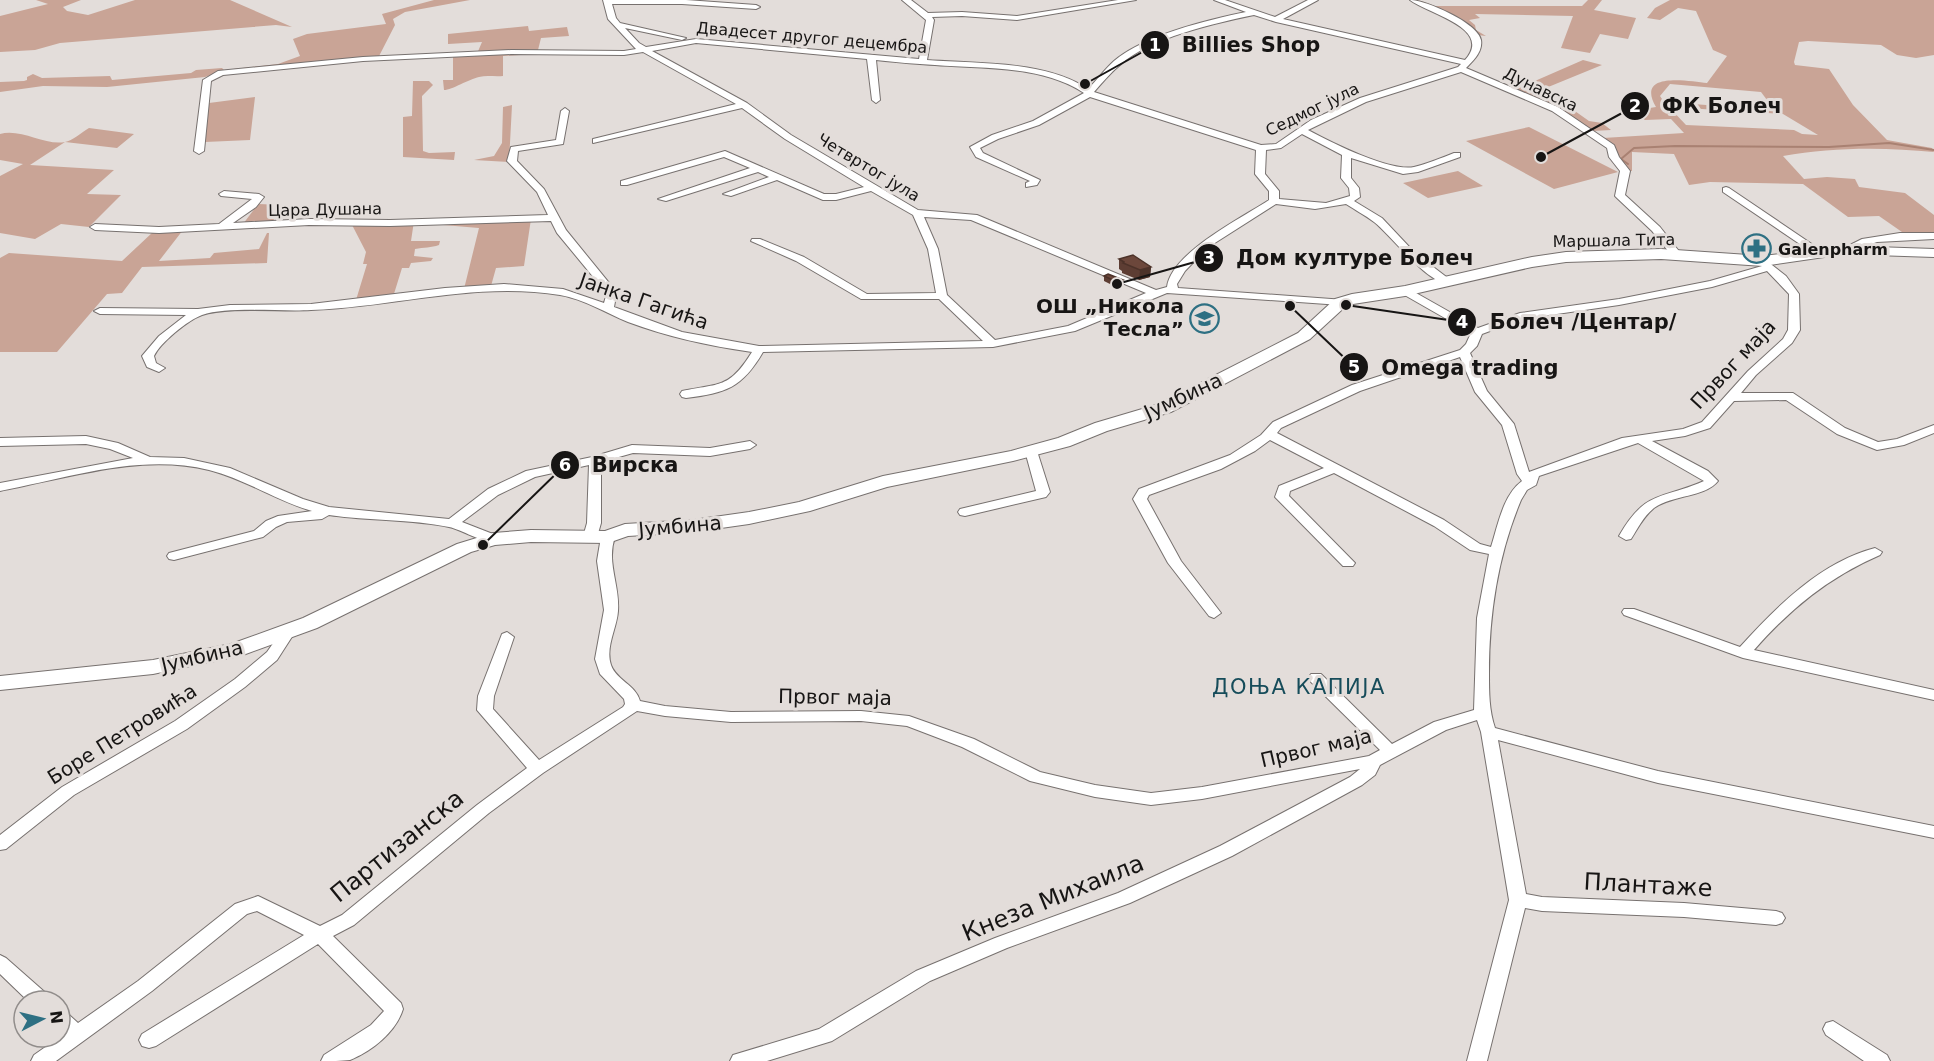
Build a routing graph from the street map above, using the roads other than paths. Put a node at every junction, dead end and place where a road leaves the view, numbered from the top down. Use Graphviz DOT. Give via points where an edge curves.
graph roads {
  1 [pos="906,0"];
  2 [pos="1132,0"];
  3 [pos="1218,0"];
  4 [pos="1314,0"];
  5 [pos="1414,0"];
  6 [pos="608,1"];
  7 [pos="756,7"];
  8 [pos="1253,13"];
  9 [pos="927,15"];
  10 [pos="1276,20"];
  11 [pos="620,25"];
  12 [pos="696,41"];
  13 [pos="644,50"];
  14 [pos="871,56"];
  15 [pos="923,61"];
  16 [pos="1464,66"];
  17 [pos="1090,94"];
  18 [pos="876,100"];
  19 [pos="744,105"];
  20 [pos="565,111"];
  21 [pos="1302,131"];
  22 [pos="596,141"];
  23 [pos="1261,148"];
  24 [pos="199,151"];
  25 [pos="1347,154"];
  26 [pos="1457,154"];
  27 [pos="758,168"];
  28 [pos="778,177"];
  29 [pos="624,183"];
  30 [pos="1029,185"];
  31 [pos="874,187"];
  32 [pos="1726,190"];
  33 [pos="224,194"];
  34 [pos="728,194"];
  35 [pos="663,199"];
  36 [pos="1274,201"];
  37 [pos="1347,201"];
  38 [pos="918,214"];
  39 [pos="555,218"];
  40 [pos="222,226"];
  41 [pos="95,227"];
  42 [pos="1934,236"];
  43 [pos="756,241"];
  44 [pos="1845,250"];
  45 [pos="1820,253"];
  46 [pos="1934,253"];
  47 [pos="1677,255"];
  48 [pos="1765,264"];
  49 [pos="1445,281"];
  50 [pos="1173,290"];
  51 [pos="1405,291"];
  52 [pos="1155,293"];
  53 [pos="942,296"];
  54 [pos="1341,302"];
  55 [pos="608,309"];
  56 [pos="100,311"];
  57 [pos="199,312"];
  58 [pos="1477,332"];
  59 [pos="993,344"];
  60 [pos="759,349"];
  61 [pos="1464,352"];
  62 [pos="159,368"];
  63 [pos="686,394"];
  64 [pos="1731,397"];
  65 [pos="1934,429"];
  66 [pos="1271,435"];
  67 [pos="1638,438"];
  68 [pos="0,442"];
  69 [pos="750,445"];
  70 [pos="1031,452"];
  71 [pos="145,459"];
  72 [pos="595,460"];
  73 [pos="1334,468"];
  74 [pos="1531,482"];
  75 [pos="0,487"];
  76 [pos="965,512"];
  77 [pos="344,513"];
  78 [pos="453,523"];
  79 [pos="1626,536"];
  80 [pos="599,537"];
  81 [pos="493,539"];
  82 [pos="1496,552"];
  83 [pos="1875,552"];
  84 [pos="174,556"];
  85 [pos="1348,563"];
  86 [pos="1629,612"];
  87 [pos="1214,613"];
  88 [pos="288,632"];
  89 [pos="507,637"];
  90 [pos="1743,653"];
  91 [pos="1316,678"];
  92 [pos="0,683"];
  93 [pos="1934,695"];
  94 [pos="633,705"];
  95 [pos="1482,713"];
  96 [pos="1489,732"];
  97 [pos="1390,751"];
  98 [pos="1373,761"];
  99 [pos="537,769"];
  100 [pos="1934,832"];
  101 [pos="0,844"];
  102 [pos="1518,900"];
  103 [pos="1776,918"];
  104 [pos="320,934"];
  105 [pos="0,963"];
  106 [pos="28,989"];
  107 [pos="1833,1029"];
  108 [pos="72,1030"];
  109 [pos="78,1035"];
  110 [pos="149,1040"];
  111 [pos="41,1061"];
  112 [pos="331,1061"];
  113 [pos="740,1061"];
  114 [pos="1478,1061"];
  115 [pos="1880,1061"];
  1 -- 9 [label="street"];
  2 -- 9 [label="street" via="1017,18"];
  3 -- 8 [label="street"];
  4 -- 10 [label="street"];
  5 -- 16 [label="street" via="1456,21 1474,35 1474,55"];
  6 -- 7 [label="street"];
  6 -- 11 [label="street, Четвртог јула" via="612,19"];
  8 -- 10 [label="street"];
  8 -- 17 [label="street" via="1207,22 1150,44 1119,62"];
  9 -- 15 [label="street" via="930,20"];
  10 -- 16 [label="street"];
  11 -- 12 [label="street"];
  11 -- 13 [label="street, Четвртог јула" via="630,40"];
  12 -- 13 [label="street, Двадесет другог децембра"];
  12 -- 14 [label="street, Двадесет другог децембра"];
  13 -- 19 [label="street, Четвртог јула"];
  13 -- 24 [label="street, Двадесет другог децембра" via="363,59 221,73 207,80"];
  14 -- 15 [label="street, Двадесет другог децембра"];
  14 -- 18 [label="street"];
  15 -- 17 [label="street, Двадесет другог децембра" via="1016,69 1076,85"];
  16 -- 21 [label="street, Седмог јула" via="1363,100"];
  16 -- 47 [label="street, Дунавска" via="1555,109 1611,147 1625,171 1620,196"];
  17 -- 23 [label="street, Двадесет другог децембра"];
  17 -- 30 [label="street" via="1036,123 975,147 979,155 1035,180"];
  19 -- 22 [label="street"];
  19 -- 31 [label="street, Четвртог јула"];
  20 -- 39 [label="street" via="560,142 516,148 512,152 512,161 541,191"];
  21 -- 23 [label="street, Седмог јула" via="1278,146"];
  21 -- 25 [label="street"];
  23 -- 36 [label="street, Седмог јула" via="1260,174 1274,190"];
  25 -- 26 [label="street" via="1407,171"];
  25 -- 37 [label="street" via="1346,178 1356,193"];
  27 -- 28 [label="street"];
  27 -- 29 [label="street" via="721,154"];
  27 -- 35 [label="street"];
  28 -- 31 [label="street" via="823,197"];
  28 -- 34 [label="street"];
  31 -- 38 [label="street, Четвртог јула"];
  32 -- 45 [label="street"];
  33 -- 40 [label="street" via="259,197"];
  36 -- 37 [label="street" via="1317,206"];
  36 -- 50 [label="street" via="1184,262 1172,284"];
  37 -- 49 [label="street" via="1378,219 1411,255"];
  38 -- 52 [label="street, Четвртог јула" via="974,217"];
  38 -- 53 [label="street" via="933,249"];
  39 -- 40 [label="street, Цара Душана"];
  39 -- 55 [label="street" via="569,242 609,289"];
  40 -- 41 [label="street, Цара Душана" via="159,230"];
  42 -- 44 [label="street" via="1887,238"];
  43 -- 53 [label="street" via="800,259 866,297"];
  44 -- 45 [label="street, Маршала Тита"];
  44 -- 46 [label="street, Маршала Тита"];
  45 -- 48 [label="street, Маршала Тита"];
  47 -- 48 [label="street, Маршала Тита"];
  47 -- 49 [label="street, Маршала Тита" via="1566,257"];
  48 -- 58 [label="street" via="1712,284 1520,316"];
  48 -- 64 [label="street, Првог маја" via="1794,294 1794,330 1788,341"];
  49 -- 51 [label="street, Маршала Тита"];
  50 -- 52 [label="street, Маршала Тита"];
  50 -- 54 [label="street, Маршала Тита"];
  51 -- 54 [label="street, Маршала Тита"];
  51 -- 58 [label="street"];
  52 -- 59 [label="street, Јанка Гагића" via="1071,329"];
  53 -- 59 [label="street"];
  54 -- 70 [label="street, Јумбина" via="1304,336 1165,408"];
  55 -- 57 [label="street, Јанка Гагића" via="567,293 508,286 325,306"];
  55 -- 60 [label="street, Јанка Гагића" via="680,336"];
  56 -- 57 [label="street, Јанка Гагића"];
  57 -- 62 [label="street" via="149,353 151,365"];
  58 -- 61 [label="street"];
  59 -- 60 [label="street, Јанка Гагића"];
  60 -- 63 [label="street" via="743,376 734,382 712,392"];
  61 -- 66 [label="street" via="1356,388 1278,425"];
  61 -- 74 [label="street" via="1481,392 1508,424 1523,474"];
  64 -- 65 [label="street" via="1789,396 1842,431 1877,446"];
  64 -- 67 [label="street, Првог маја" via="1698,429"];
  66 -- 73 [label="street"];
  66 -- 87 [label="street" via="1220,464 1141,495 1175,563"];
  67 -- 74 [label="street, Првог маја" via="1551,466 1534,474"];
  67 -- 79 [label="street" via="1712,481 1652,502 1635,516"];
  68 -- 71 [label="street" via="86,440"];
  69 -- 72 [label="street" via="710,452 632,449"];
  70 -- 76 [label="street" via="1041,494"];
  70 -- 80 [label="street, Јумбина" via="883,482 779,513 693,526 625,530"];
  71 -- 75 [label="street"];
  71 -- 77 [label="street" via="212,466 310,506"];
  72 -- 78 [label="street" via="519,478 493,492"];
  72 -- 80 [label="street" via="594,523"];
  73 -- 82 [label="street" via="1439,523 1475,547"];
  73 -- 85 [label="street" via="1284,489 1282,497"];
  74 -- 82 [label="street, Првог маја" via="1522,487"];
  77 -- 78 [label="street"];
  77 -- 84 [label="street" via="292,517 272,523 258,535"];
  78 -- 81 [label="street"];
  80 -- 81 [label="street, Јумбина"];
  80 -- 94 [label="street" via="611,603 602,648 603,664 627,690"];
  81 -- 88 [label="street, Јумбина" via="464,548"];
  82 -- 95 [label="street, Првог маја" via="1488,580"];
  83 -- 90 [label="street" via="1844,564 1817,581 1772,620"];
  86 -- 90 [label="street"];
  88 -- 92 [label="street, Јумбина" via="235,650 172,664"];
  88 -- 101 [label="street, Боре Петровића" via="272,656 240,683 181,725 68,791"];
  89 -- 99 [label="street" via="486,696 485,710"];
  90 -- 93 [label="street"];
  91 -- 97 [label="street"];
  94 -- 98 [label="street, Првог маја" via="731,717 861,716 909,721 968,743 1036,777 1151,799"];
  94 -- 99 [label="street, Партизанска"];
  95 -- 96 [label="street"];
  95 -- 97 [label="street, Првог маја" via="1440,726"];
  96 -- 100 [label="street" via="1658,777"];
  96 -- 102 [label="street"];
  97 -- 98 [label="street, Првог маја"];
  98 -- 113 [label="street, Кнеза Михаила" via="1370,771 1356,781 1226,850 1124,898 923,976 825,1035"];
  99 -- 104 [label="street, Партизанска" via="348,920"];
  102 -- 103 [label="street, Плантаже"];
  102 -- 114 [label="street"];
  104 -- 109 [label="street" via="269,906 250,904"];
  104 -- 110 [label="street, Партизанска"];
  104 -- 112 [label="street" via="394,1009 387,1025"];
  105 -- 106 [label="street"];
  107 -- 115 [label="street"];
  108 -- 109 [label="street"];
  109 -- 111 [label="street"];
}
